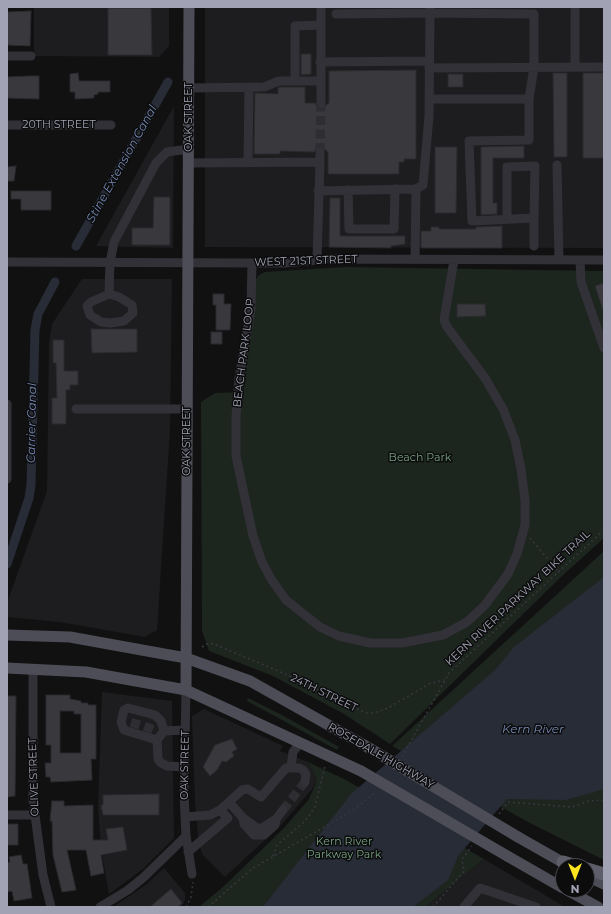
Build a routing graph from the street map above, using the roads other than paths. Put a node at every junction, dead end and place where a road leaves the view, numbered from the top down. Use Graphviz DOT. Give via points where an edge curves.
graph roads {
  1 [pos="189,7"];
  2 [pos="321,7"];
  3 [pos="575,9"];
  4 [pos="430,10"];
  5 [pos="336,14"];
  6 [pos="321,25"];
  7 [pos="7,56"];
  8 [pos="31,56"];
  9 [pos="320,62"];
  10 [pos="429,65"];
  11 [pos="575,67"];
  12 [pos="604,67"];
  13 [pos="534,68"];
  14 [pos="295,81"];
  15 [pos="321,82"];
  16 [pos="249,87"];
  17 [pos="189,88"];
  18 [pos="429,99"];
  19 [pos="529,99"];
  20 [pos="321,103"];
  21 [pos="7,125"];
  22 [pos="111,125"];
  23 [pos="188,149"];
  24 [pos="320,152"];
  25 [pos="320,162"];
  26 [pos="188,163"];
  27 [pos="248,163"];
  28 [pos="557,165"];
  29 [pos="395,189"];
  30 [pos="416,189"];
  31 [pos="348,190"];
  32 [pos="318,191"];
  33 [pos="534,218"];
  34 [pos="506,219"];
  35 [pos="534,246"];
  36 [pos="416,259"];
  37 [pos="317,260"];
  38 [pos="454,260"];
  39 [pos="559,260"];
  40 [pos="580,260"];
  41 [pos="604,260"];
  42 [pos="7,262"];
  43 [pos="110,263"];
  44 [pos="188,263"];
  45 [pos="252,263"];
  46 [pos="109,294"];
  47 [pos="604,348"];
  48 [pos="7,404"];
  49 [pos="76,409"];
  50 [pos="187,409"];
  51 [pos="7,479"];
  52 [pos="7,635"];
  53 [pos="186,658"];
  54 [pos="7,668"];
  55 [pos="33,669"];
  56 [pos="186,690"];
  57 [pos="185,730"];
  58 [pos="164,731"];
  59 [pos="157,740"];
  60 [pos="300,743"];
  61 [pos="184,767"];
  62 [pos="291,767"];
  63 [pos="305,782"];
  64 [pos="229,802"];
  65 [pos="220,810"];
  66 [pos="282,810"];
  67 [pos="7,815"];
  68 [pos="35,815"];
  69 [pos="185,817"];
  70 [pos="186,836"];
  71 [pos="188,852"];
  72 [pos="555,858"];
  73 [pos="192,874"];
  74 [pos="555,883"];
  75 [pos="582,898"];
  76 [pos="51,907"];
  77 [pos="100,907"];
  78 [pos="464,907"];
  79 [pos="536,907"];
  80 [pos="598,907"];
  1 -- 17 [label="main road, OAK STREET"];
  2 -- 6 [label="street"];
  3 -- 11 [label="street"];
  4 -- 5 [label="street"];
  4 -- 10 [label="street"];
  4 -- 13 [label="street" via="534,14"];
  6 -- 9 [label="street"];
  6 -- 14 [label="street" via="295,26"];
  7 -- 8 [label="street"];
  9 -- 10 [label="street"];
  9 -- 15 [label="street"];
  10 -- 13 [label="street"];
  10 -- 18 [label="street"];
  11 -- 12 [label="street"];
  11 -- 13 [label="street"];
  13 -- 19 [label="street"];
  14 -- 15 [label="street"];
  14 -- 16 [label="street"];
  15 -- 20 [label="street"];
  16 -- 17 [label="street"];
  16 -- 27 [label="street"];
  17 -- 23 [label="main road, OAK STREET"];
  18 -- 19 [label="street"];
  18 -- 30 [label="street" via="423,185"];
  19 -- 34 [label="street" via="529,140 469,141 472,221"];
  21 -- 22 [label="street, 20TH STREET"];
  23 -- 26 [label="main road, OAK STREET"];
  23 -- 43 [label="street" via="167,152 156,163 114,242"];
  24 -- 25 [label="street"];
  25 -- 27 [label="street"];
  25 -- 32 [label="street"];
  26 -- 27 [label="street"];
  26 -- 44 [label="main road, OAK STREET"];
  28 -- 39 [label="street"];
  29 -- 30 [label="street"];
  29 -- 31 [label="street"];
  29 -- 31 [label="street" via="394,229 349,229"];
  30 -- 36 [label="street"];
  31 -- 32 [label="street"];
  32 -- 37 [label="street"];
  33 -- 34 [label="street"];
  33 -- 34 [label="street" via="535,166 507,167"];
  33 -- 35 [label="street"];
  36 -- 37 [label="street, WEST 21ST STREET"];
  36 -- 38 [label="street, WEST 21ST STREET"];
  37 -- 45 [label="street, WEST 21ST STREET"];
  38 -- 39 [label="street, WEST 21ST STREET"];
  38 -- 45 [label="street, BEACH PARK LOOP" via="444,320 485,378 503,409 515,440 521,469 525,525 508,574 485,605 467,622 443,635 394,643 370,643 340,636 307,618 286,600 262,562 253,536 236,456 239,378 251,309"];
  39 -- 40 [label="street, WEST 21ST STREET"];
  40 -- 41 [label="street, WEST 21ST STREET"];
  40 -- 47 [label="street" via="581,282"];
  42 -- 43 [label="street, WEST 21ST STREET"];
  43 -- 44 [label="street, WEST 21ST STREET"];
  43 -- 46 [label="street"];
  44 -- 45 [label="street, WEST 21ST STREET"];
  44 -- 50 [label="main road, OAK STREET"];
  46 -- 46 [label="street" via="90,302 90,315 101,322 124,321 132,313 132,305"];
  48 -- 51 [label="street"];
  49 -- 50 [label="street"];
  50 -- 53 [label="main road, OAK STREET"];
  52 -- 53 [label="main road" via="70,637"];
  53 -- 56 [label="main road, OAK STREET"];
  53 -- 72 [label="main road, ROSEDALE HIGHWAY, bridge" via="250,681"];
  54 -- 55 [label="main road"];
  55 -- 56 [label="main road" via="98,674"];
  55 -- 68 [label="street, OLIVE STREET"];
  56 -- 57 [label="street, OAK STREET"];
  56 -- 60 [label="main road"];
  57 -- 58 [label="street"];
  57 -- 61 [label="street, OAK STREET"];
  58 -- 59 [label="street"];
  58 -- 59 [label="street" via="161,721 152,716 131,708 124,710 121,726 124,730 134,730"];
  59 -- 61 [label="street" via="158,759 161,763"];
  60 -- 62 [label="street" via="293,752"];
  60 -- 74 [label="main road, bridge" via="361,771"];
  61 -- 69 [label="street, OAK STREET"];
  62 -- 63 [label="street" via="303,770 306,774"];
  62 -- 64 [label="street" via="286,768 261,797 248,789 242,790"];
  64 -- 65 [label="street"];
  64 -- 66 [label="street" via="243,818 249,830 259,836 264,835 275,825"];
  65 -- 69 [label="street" via="210,815"];
  65 -- 71 [label="street" via="228,818"];
  67 -- 68 [label="street"];
  68 -- 76 [label="street, OLIVE STREET" via="43,875"];
  69 -- 70 [label="street, OAK STREET"];
  70 -- 71 [label="street, OAK STREET"];
  70 -- 77 [label="street" via="144,877"];
  71 -- 73 [label="street, OAK STREET"];
  75 -- 80 [label="main road"];
  78 -- 79 [label="street" via="480,888"];
}
